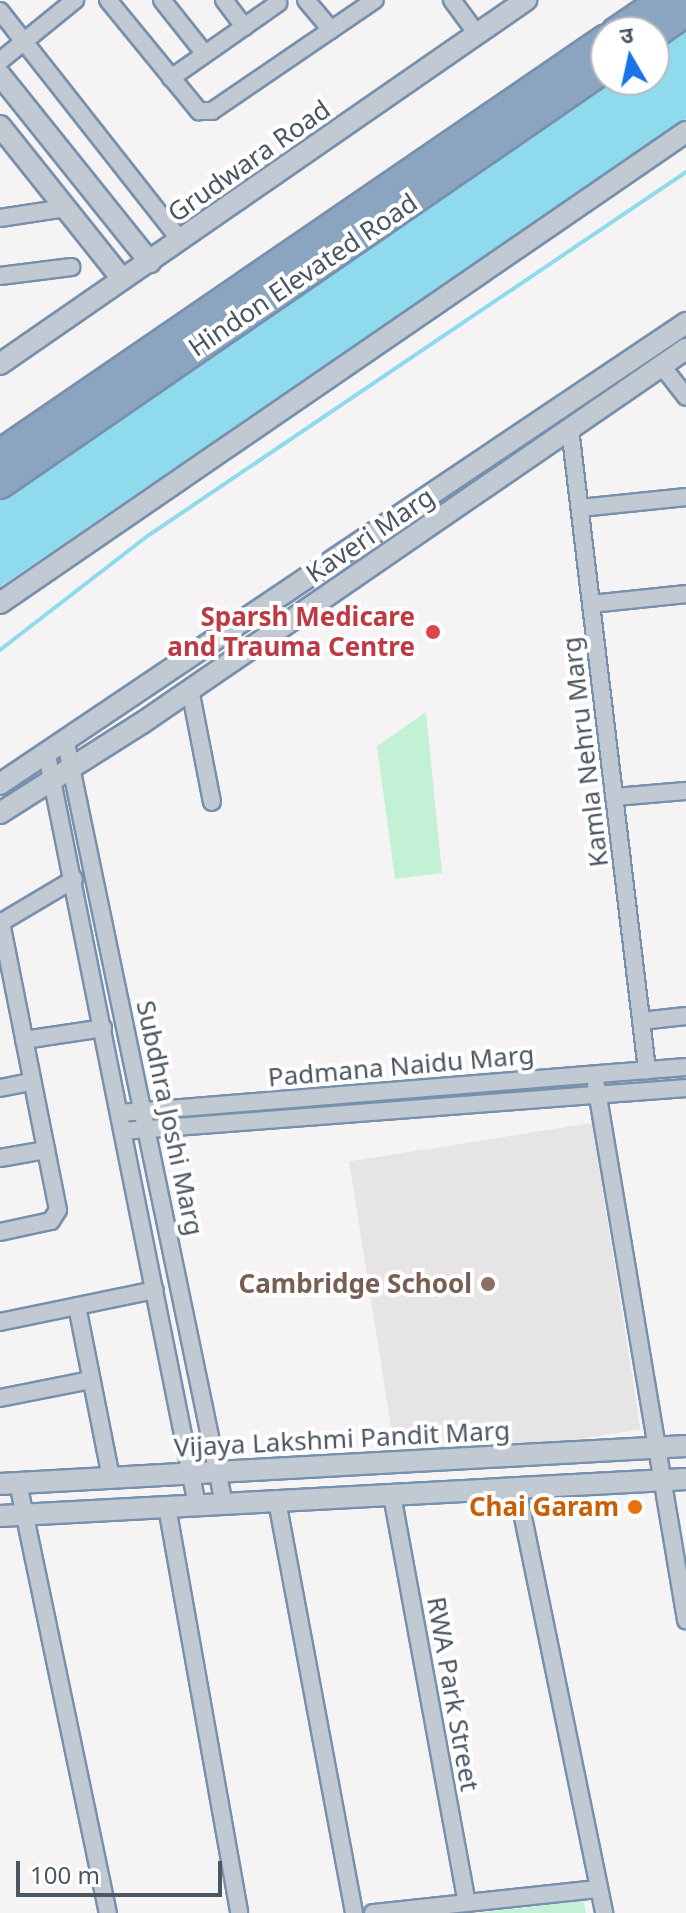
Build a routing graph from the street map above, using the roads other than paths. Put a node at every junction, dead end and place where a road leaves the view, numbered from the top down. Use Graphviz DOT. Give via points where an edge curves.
graph roads {
  1 [pos="75,0"];
  2 [pos="108,0"];
  3 [pos="162,0"];
  4 [pos="224,0"];
  5 [pos="306,0"];
  6 [pos="452,0"];
  7 [pos="526,0"];
  8 [pos="663,0"];
  9 [pos="372,1"];
  10 [pos="278,3"];
  11 [pos="0,11"];
  12 [pos="640,16"];
  13 [pos="244,27"];
  14 [pos="331,30"];
  15 [pos="477,34"];
  16 [pos="24,41"];
  17 [pos="590,50"];
  18 [pos="204,53"];
  19 [pos="0,61"];
  20 [pos="0,75"];
  21 [pos="171,78"];
  22 [pos="590,78"];
  23 [pos="0,126"];
  24 [pos="686,132"];
  25 [pos="65,208"];
  26 [pos="0,218"];
  27 [pos="180,240"];
  28 [pos="150,262"];
  29 [pos="71,267"];
  30 [pos="0,276"];
  31 [pos="122,279"];
  32 [pos="686,323"];
  33 [pos="686,349"];
  34 [pos="0,364"];
  35 [pos="662,366"];
  36 [pos="686,397"];
  37 [pos="570,429"];
  38 [pos="0,454"];
  39 [pos="0,484"];
  40 [pos="686,497"];
  41 [pos="580,508"];
  42 [pos="686,594"];
  43 [pos="0,603"];
  44 [pos="591,604"];
  45 [pos="190,689"];
  46 [pos="66,743"];
  47 [pos="47,755"];
  48 [pos="73,766"];
  49 [pos="54,779"];
  50 [pos="0,784"];
  51 [pos="686,791"];
  52 [pos="614,797"];
  53 [pos="212,802"];
  54 [pos="0,813"];
  55 [pos="74,879"];
  56 [pos="0,923"];
  57 [pos="686,1016"];
  58 [pos="641,1021"];
  59 [pos="103,1028"];
  60 [pos="24,1040"];
  61 [pos="686,1067"];
  62 [pos="647,1070"];
  63 [pos="594,1074"];
  64 [pos="32,1082"];
  65 [pos="0,1088"];
  66 [pos="686,1088"];
  67 [pos="597,1095"];
  68 [pos="144,1111"];
  69 [pos="120,1113"];
  70 [pos="147,1129"];
  71 [pos="123,1131"];
  72 [pos="46,1150"];
  73 [pos="0,1158"];
  74 [pos="0,1232"];
  75 [pos="155,1290"];
  76 [pos="77,1306"];
  77 [pos="0,1322"];
  78 [pos="91,1380"];
  79 [pos="0,1398"];
  80 [pos="686,1446"];
  81 [pos="655,1448"];
  82 [pos="218,1472"];
  83 [pos="191,1473"];
  84 [pos="111,1478"];
  85 [pos="686,1479"];
  86 [pos="660,1480"];
  87 [pos="9,1483"];
  88 [pos="517,1488"];
  89 [pos="392,1495"];
  90 [pos="277,1501"];
  91 [pos="224,1504"];
  92 [pos="197,1505"];
  93 [pos="167,1507"];
  94 [pos="24,1514"];
  95 [pos="0,1516"];
  96 [pos="686,1620"];
  97 [pos="599,1889"];
  98 [pos="467,1903"];
  99 [pos="108,1913"];
  100 [pos="239,1913"];
  101 [pos="354,1913"];
  102 [pos="373,1913"];
  103 [pos="604,1913"];
  1 -- 16 [label="street"];
  2 -- 21 [label="street"];
  3 -- 18 [label="street"];
  4 -- 13 [label="street"];
  5 -- 14 [label="street"];
  6 -- 15 [label="street"];
  7 -- 15 [label="street, Grudwara Road"];
  8 -- 12 [label="highway"];
  9 -- 14 [label="street"];
  10 -- 13 [label="street"];
  11 -- 16 [label="street"];
  13 -- 18 [label="street"];
  14 -- 21 [label="street" via="212,111 199,111"];
  15 -- 27 [label="street, Grudwara Road"];
  16 -- 19 [label="street"];
  16 -- 27 [label="street"];
  17 -- 38 [label="highway, Hindon Elevated Road"];
  18 -- 21 [label="street"];
  20 -- 28 [label="street"];
  22 -- 39 [label="highway, Hindon Elevated Road"];
  23 -- 25 [label="street"];
  24 -- 43 [label="street"];
  25 -- 26 [label="street"];
  25 -- 31 [label="street"];
  27 -- 28 [label="street, Grudwara Road"];
  28 -- 31 [label="street, Grudwara Road"];
  29 -- 30 [label="street"];
  31 -- 34 [label="street, Grudwara Road"];
  32 -- 46 [label="street, Kaveri Marg"];
  33 -- 35 [label="street, Kaveri Marg"];
  35 -- 36 [label="street"];
  35 -- 37 [label="street, Kaveri Marg"];
  37 -- 41 [label="street, Kamla Nehru Marg"];
  37 -- 45 [label="street, Kaveri Marg"];
  40 -- 41 [label="street"];
  41 -- 44 [label="street, Kamla Nehru Marg"];
  42 -- 44 [label="street"];
  44 -- 52 [label="street, Kamla Nehru Marg"];
  45 -- 48 [label="street, Kaveri Marg"];
  45 -- 53 [label="street"];
  46 -- 47 [label="street, Kaveri Marg"];
  46 -- 48 [label="street, Subdhra Joshi Marg"];
  47 -- 49 [label="street, Subdhra Joshi Marg"];
  47 -- 50 [label="street, Kaveri Marg"];
  48 -- 49 [label="street, Kaveri Marg"];
  48 -- 68 [label="street, Subdhra Joshi Marg"];
  49 -- 54 [label="street, Kaveri Marg"];
  49 -- 55 [label="street, Subdhra Joshi Marg"];
  51 -- 52 [label="street"];
  52 -- 58 [label="street, Kamla Nehru Marg"];
  55 -- 56 [label="street"];
  55 -- 59 [label="street, Subdhra Joshi Marg"];
  56 -- 60 [label="street"];
  57 -- 58 [label="street"];
  58 -- 62 [label="street, Kamla Nehru Marg"];
  59 -- 60 [label="street"];
  59 -- 69 [label="street, Subdhra Joshi Marg"];
  60 -- 64 [label="street"];
  61 -- 62 [label="street, Padmana Naidu Marg"];
  62 -- 63 [label="street, Padmana Naidu Marg"];
  63 -- 67 [label="street"];
  63 -- 68 [label="street, Padmana Naidu Marg"];
  64 -- 65 [label="street"];
  64 -- 72 [label="street"];
  66 -- 67 [label="street, Padmana Naidu Marg"];
  67 -- 70 [label="street, Padmana Naidu Marg"];
  67 -- 81 [label="street"];
  68 -- 69 [label="street, Padmana Naidu Marg"];
  68 -- 70 [label="street, Subdhra Joshi Marg"];
  69 -- 71 [label="street, Subdhra Joshi Marg"];
  70 -- 71 [label="street, Padmana Naidu Marg"];
  70 -- 82 [label="street, Subdhra Joshi Marg"];
  71 -- 75 [label="street, Subdhra Joshi Marg"];
  72 -- 73 [label="street"];
  72 -- 74 [label="street" via="56,1217"];
  75 -- 76 [label="street"];
  75 -- 83 [label="street, Subdhra Joshi Marg"];
  76 -- 77 [label="street"];
  76 -- 78 [label="street"];
  78 -- 79 [label="street"];
  78 -- 84 [label="street"];
  80 -- 81 [label="street, Vijaya Lakshmi Pandit Marg"];
  81 -- 82 [label="street, Vijaya Lakshmi Pandit Marg"];
  81 -- 86 [label="street"];
  82 -- 83 [label="street, Vijaya Lakshmi Pandit Marg"];
  82 -- 91 [label="street, Subdhra Joshi Marg"];
  83 -- 84 [label="street, Vijaya Lakshmi Pandit Marg"];
  83 -- 92 [label="street, Subdhra Joshi Marg"];
  84 -- 87 [label="street, Vijaya Lakshmi Pandit Marg"];
  85 -- 86 [label="street"];
  86 -- 88 [label="street"];
  86 -- 96 [label="street"];
  87 -- 94 [label="street"];
  88 -- 89 [label="street"];
  88 -- 97 [label="street"];
  89 -- 90 [label="street"];
  89 -- 98 [label="street, RWA Park Street"];
  90 -- 91 [label="street"];
  90 -- 101 [label="street"];
  91 -- 92 [label="street"];
  92 -- 93 [label="street"];
  93 -- 94 [label="street"];
  93 -- 100 [label="street"];
  94 -- 95 [label="street"];
  94 -- 99 [label="street"];
  97 -- 98 [label="street"];
  97 -- 103 [label="street"];
  98 -- 102 [label="street"];
}
